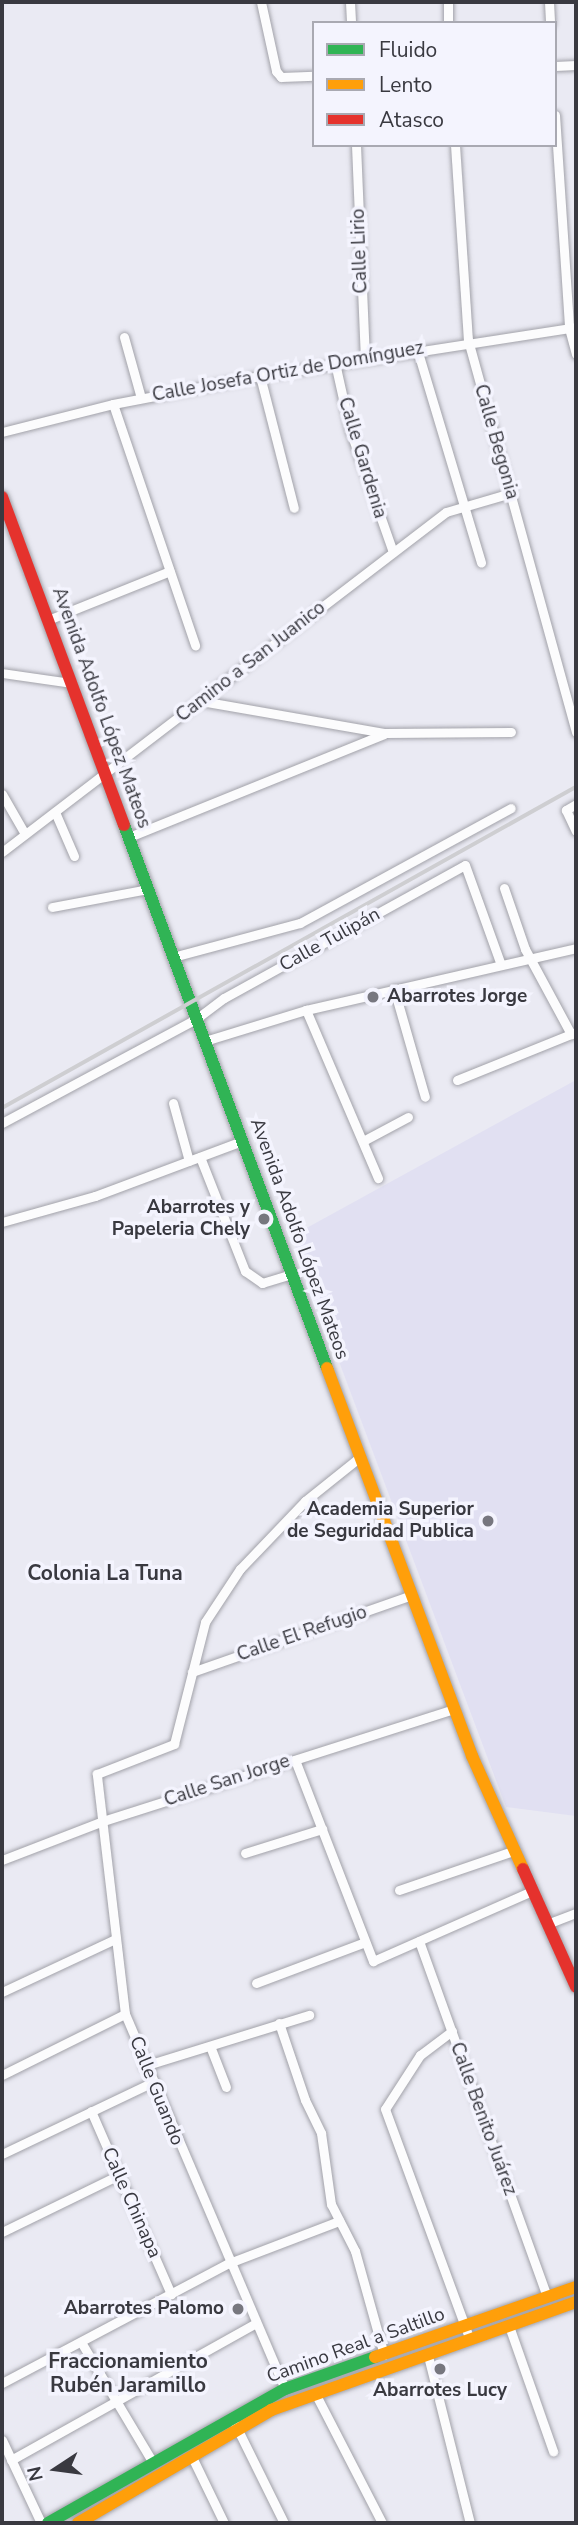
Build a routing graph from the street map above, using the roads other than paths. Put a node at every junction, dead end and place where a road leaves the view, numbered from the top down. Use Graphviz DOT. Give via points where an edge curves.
graph roads {
  1 [pos="261,2"];
  2 [pos="350,2"];
  3 [pos="447,2"];
  4 [pos="549,2"];
  5 [pos="351,21"];
  6 [pos="448,21"];
  7 [pos="550,21"];
  8 [pos="576,65"];
  9 [pos="557,66"];
  10 [pos="312,76"];
  11 [pos="557,139"];
  12 [pos="356,147"];
  13 [pos="455,147"];
  14 [pos="573,327"];
  15 [pos="124,337"];
  16 [pos="468,340"];
  17 [pos="416,348"];
  18 [pos="576,354"];
  19 [pos="365,358"];
  20 [pos="335,363"];
  21 [pos="260,376"];
  22 [pos="141,398"];
  23 [pos="113,404"];
  24 [pos="2,432"];
  25 [pos="511,493"];
  26 [pos="2,497"];
  27 [pos="463,505"];
  28 [pos="294,508"];
  29 [pos="393,552"];
  30 [pos="481,563"];
  31 [pos="170,571"];
  32 [pos="48,620"];
  33 [pos="195,645"];
  34 [pos="2,673"];
  35 [pos="71,683"];
  36 [pos="201,701"];
  37 [pos="511,732"];
  38 [pos="576,732"];
  39 [pos="385,733"];
  40 [pos="105,773"];
  41 [pos="2,794"];
  42 [pos="576,804"];
  43 [pos="510,808"];
  44 [pos="55,812"];
  45 [pos="576,831"];
  46 [pos="25,834"];
  47 [pos="129,837"];
  48 [pos="2,852"];
  49 [pos="75,856"];
  50 [pos="504,888"];
  51 [pos="148,889"];
  52 [pos="52,907"];
  53 [pos="576,948"];
  54 [pos="173,957"];
  55 [pos="531,961"];
  56 [pos="501,965"];
  57 [pos="394,989"];
  58 [pos="306,1010"];
  59 [pos="196,1019"];
  60 [pos="573,1033"];
  61 [pos="205,1041"];
  62 [pos="457,1080"];
  63 [pos="425,1097"];
  64 [pos="173,1102"];
  65 [pos="408,1117"];
  66 [pos="2,1123"];
  67 [pos="242,1141"];
  68 [pos="362,1141"];
  69 [pos="200,1157"];
  70 [pos="189,1161"];
  71 [pos="379,1178"];
  72 [pos="2,1222"];
  73 [pos="292,1274"];
  74 [pos="360,1457"];
  75 [pos="412,1595"];
  76 [pos="192,1672"];
  77 [pos="454,1709"];
  78 [pos="295,1760"];
  79 [pos="103,1821"];
  80 [pos="322,1829"];
  81 [pos="513,1851"];
  82 [pos="245,1853"];
  83 [pos="2,1860"];
  84 [pos="399,1890"];
  85 [pos="532,1891"];
  86 [pos="576,1913"];
  87 [pos="547,1924"];
  88 [pos="115,1939"];
  89 [pos="419,1941"];
  90 [pos="365,1942"];
  91 [pos="256,1983"];
  92 [pos="576,1987"];
  93 [pos="2,1992"];
  94 [pos="125,2014"];
  95 [pos="309,2015"];
  96 [pos="279,2023"];
  97 [pos="452,2031"];
  98 [pos="210,2046"];
  99 [pos="144,2066"];
  100 [pos="2,2075"];
  101 [pos="151,2083"];
  102 [pos="226,2087"];
  103 [pos="91,2111"];
  104 [pos="2,2154"];
  105 [pos="119,2175"];
  106 [pos="339,2221"];
  107 [pos="2,2232"];
  108 [pos="229,2263"];
  109 [pos="576,2287"];
  110 [pos="171,2294"];
  111 [pos="547,2297"];
  112 [pos="576,2302"];
  113 [pos="256,2323"];
  114 [pos="509,2326"];
  115 [pos="466,2327"];
  116 [pos="470,2340"];
  117 [pos="81,2342"];
  118 [pos="384,2355"];
  119 [pos="428,2356"];
  120 [pos="2,2383"];
  121 [pos="285,2389"];
  122 [pos="315,2393"];
  123 [pos="116,2400"];
  124 [pos="232,2416"];
  125 [pos="238,2429"];
  126 [pos="2,2440"];
  127 [pos="553,2451"];
  128 [pos="191,2455"];
  129 [pos="11,2460"];
  130 [pos="152,2461"];
  131 [pos="41,2523"];
  132 [pos="48,2523"];
  133 [pos="78,2523"];
  134 [pos="224,2523"];
  135 [pos="284,2523"];
  136 [pos="382,2523"];
  137 [pos="470,2523"];
  1 -- 10 [label="street" via="276,71 281,77"];
  2 -- 5 [label="street"];
  3 -- 6 [label="street"];
  4 -- 7 [label="street"];
  8 -- 9 [label="street"];
  11 -- 14 [label="street"];
  12 -- 19 [label="street, Calle Lirio"];
  13 -- 16 [label="street, Calle Begonia"];
  14 -- 16 [label="street, Calle Josefa Ortiz de Domínguez"];
  14 -- 18 [label="street"];
  15 -- 22 [label="street"];
  16 -- 17 [label="street, Calle Josefa Ortiz de Domínguez"];
  16 -- 25 [label="street, Calle Begonia"];
  17 -- 19 [label="street, Calle Josefa Ortiz de Domínguez"];
  17 -- 27 [label="street"];
  19 -- 20 [label="street, Calle Josefa Ortiz de Domínguez"];
  20 -- 21 [label="street, Calle Josefa Ortiz de Domínguez"];
  20 -- 29 [label="street, Calle Gardenia" via="350,430"];
  21 -- 22 [label="street, Calle Josefa Ortiz de Domínguez"];
  21 -- 28 [label="street"];
  22 -- 23 [label="street, Calle Josefa Ortiz de Domínguez"];
  23 -- 24 [label="street, Calle Josefa Ortiz de Domínguez"];
  23 -- 31 [label="street"];
  25 -- 27 [label="street, Camino a San Juanico"];
  25 -- 38 [label="street, Calle Begonia"];
  26 -- 32 [label="street, Avenida Adolfo López Mateos"];
  27 -- 29 [label="street, Camino a San Juanico"];
  27 -- 30 [label="street"];
  29 -- 36 [label="street, Camino a San Juanico"];
  31 -- 32 [label="street"];
  31 -- 33 [label="street"];
  32 -- 35 [label="street, Avenida Adolfo López Mateos"];
  34 -- 35 [label="street"];
  35 -- 40 [label="street, Avenida Adolfo López Mateos"];
  36 -- 39 [label="street"];
  36 -- 40 [label="street, Camino a San Juanico"];
  37 -- 39 [label="street"];
  39 -- 47 [label="street"];
  40 -- 44 [label="street, Camino a San Juanico"];
  40 -- 47 [label="street, Avenida Adolfo López Mateos"];
  41 -- 46 [label="street"];
  42 -- 45 [label="street" via="566,810"];
  43 -- 54 [label="street" via="300,923"];
  44 -- 46 [label="street, Camino a San Juanico"];
  44 -- 49 [label="street"];
  46 -- 48 [label="street, Camino a San Juanico"];
  47 -- 51 [label="street, Avenida Adolfo López Mateos"];
  50 -- 55 [label="street"];
  51 -- 52 [label="street"];
  51 -- 54 [label="street, Avenida Adolfo López Mateos"];
  53 -- 55 [label="street"];
  54 -- 59 [label="street, Avenida Adolfo López Mateos"];
  55 -- 56 [label="street"];
  55 -- 60 [label="street"];
  56 -- 57 [label="street"];
  56 -- 59 [label="street, Calle Tulipán" via="465,865 224,998"];
  57 -- 58 [label="street"];
  57 -- 63 [label="street"];
  58 -- 61 [label="street"];
  58 -- 68 [label="street"];
  59 -- 61 [label="street, Avenida Adolfo López Mateos"];
  59 -- 66 [label="street, Calle Tulipán"];
  60 -- 62 [label="street"];
  61 -- 67 [label="street, Avenida Adolfo López Mateos"];
  64 -- 70 [label="street"];
  65 -- 68 [label="street"];
  67 -- 69 [label="street"];
  67 -- 73 [label="street, Avenida Adolfo López Mateos"];
  68 -- 71 [label="street"];
  69 -- 70 [label="street"];
  69 -- 73 [label="street" via="253,1280 262,1283"];
  70 -- 72 [label="street" via="95,1196"];
  73 -- 74 [label="street, Avenida Adolfo López Mateos"];
  74 -- 75 [label="street, Avenida Adolfo López Mateos"];
  74 -- 76 [label="street" via="305,1501 240,1569 205,1622"];
  75 -- 76 [label="street, Calle El Refugio"];
  75 -- 77 [label="street, Avenida Adolfo López Mateos"];
  76 -- 79 [label="street, Calle Guando" via="174,1744 97,1774"];
  77 -- 78 [label="street, Calle San Jorge"];
  77 -- 81 [label="street, Avenida Adolfo López Mateos"];
  78 -- 79 [label="street, Calle San Jorge"];
  78 -- 80 [label="street"];
  79 -- 83 [label="street, Calle San Jorge"];
  79 -- 88 [label="street, Calle Guando"];
  80 -- 82 [label="street"];
  80 -- 90 [label="street"];
  81 -- 84 [label="street"];
  81 -- 85 [label="street, Avenida Adolfo López Mateos"];
  85 -- 87 [label="street, Avenida Adolfo López Mateos"];
  85 -- 89 [label="street"];
  86 -- 87 [label="street"];
  87 -- 92 [label="street, Avenida Adolfo López Mateos"];
  88 -- 93 [label="street"];
  88 -- 94 [label="street, Calle Guando"];
  89 -- 90 [label="street" via="373,1961"];
  89 -- 97 [label="street, Calle Benito Juárez"];
  90 -- 91 [label="street"];
  94 -- 99 [label="street, Calle Guando"];
  94 -- 100 [label="street"];
  95 -- 96 [label="street"];
  96 -- 98 [label="street"];
  96 -- 106 [label="street" via="321,2133 325,2178"];
  97 -- 111 [label="street, Calle Benito Juárez"];
  97 -- 115 [label="street" via="421,2055 385,2109"];
  98 -- 99 [label="street"];
  98 -- 102 [label="street"];
  99 -- 101 [label="street, Calle Guando"];
  101 -- 103 [label="street"];
  101 -- 108 [label="street, Calle Guando"];
  103 -- 104 [label="street"];
  103 -- 105 [label="street, Calle Chinapa"];
  105 -- 107 [label="street"];
  105 -- 110 [label="street, Calle Chinapa"];
  106 -- 108 [label="street"];
  106 -- 118 [label="street" via="355,2251"];
  108 -- 110 [label="street"];
  108 -- 113 [label="street, Calle Guando"];
  109 -- 111 [label="street, Camino Real a Saltillo"];
  110 -- 117 [label="street"];
  111 -- 115 [label="street, Camino Real a Saltillo"];
  112 -- 114 [label="street, Camino Real a Saltillo"];
  113 -- 121 [label="street, Calle Guando"];
  113 -- 123 [label="street"];
  114 -- 116 [label="street, Camino Real a Saltillo"];
  114 -- 127 [label="street"];
  115 -- 116 [label="street"];
  115 -- 118 [label="street, Camino Real a Saltillo"];
  116 -- 119 [label="street, Camino Real a Saltillo"];
  117 -- 120 [label="street"];
  117 -- 123 [label="street"];
  118 -- 121 [label="street, Camino Real a Saltillo"];
  119 -- 122 [label="street, Camino Real a Saltillo"];
  119 -- 137 [label="street"];
  121 -- 124 [label="street, Camino Real a Saltillo"];
  122 -- 125 [label="street, Camino Real a Saltillo"];
  122 -- 136 [label="street"];
  123 -- 129 [label="street"];
  123 -- 130 [label="street"];
  124 -- 125 [label="street"];
  124 -- 130 [label="street, Camino Real a Saltillo"];
  125 -- 128 [label="street, Camino Real a Saltillo"];
  125 -- 135 [label="street"];
  126 -- 129 [label="street"];
  128 -- 133 [label="street, Camino Real a Saltillo"];
  128 -- 134 [label="street"];
  129 -- 131 [label="street"];
  130 -- 132 [label="street, Camino Real a Saltillo"];
}
